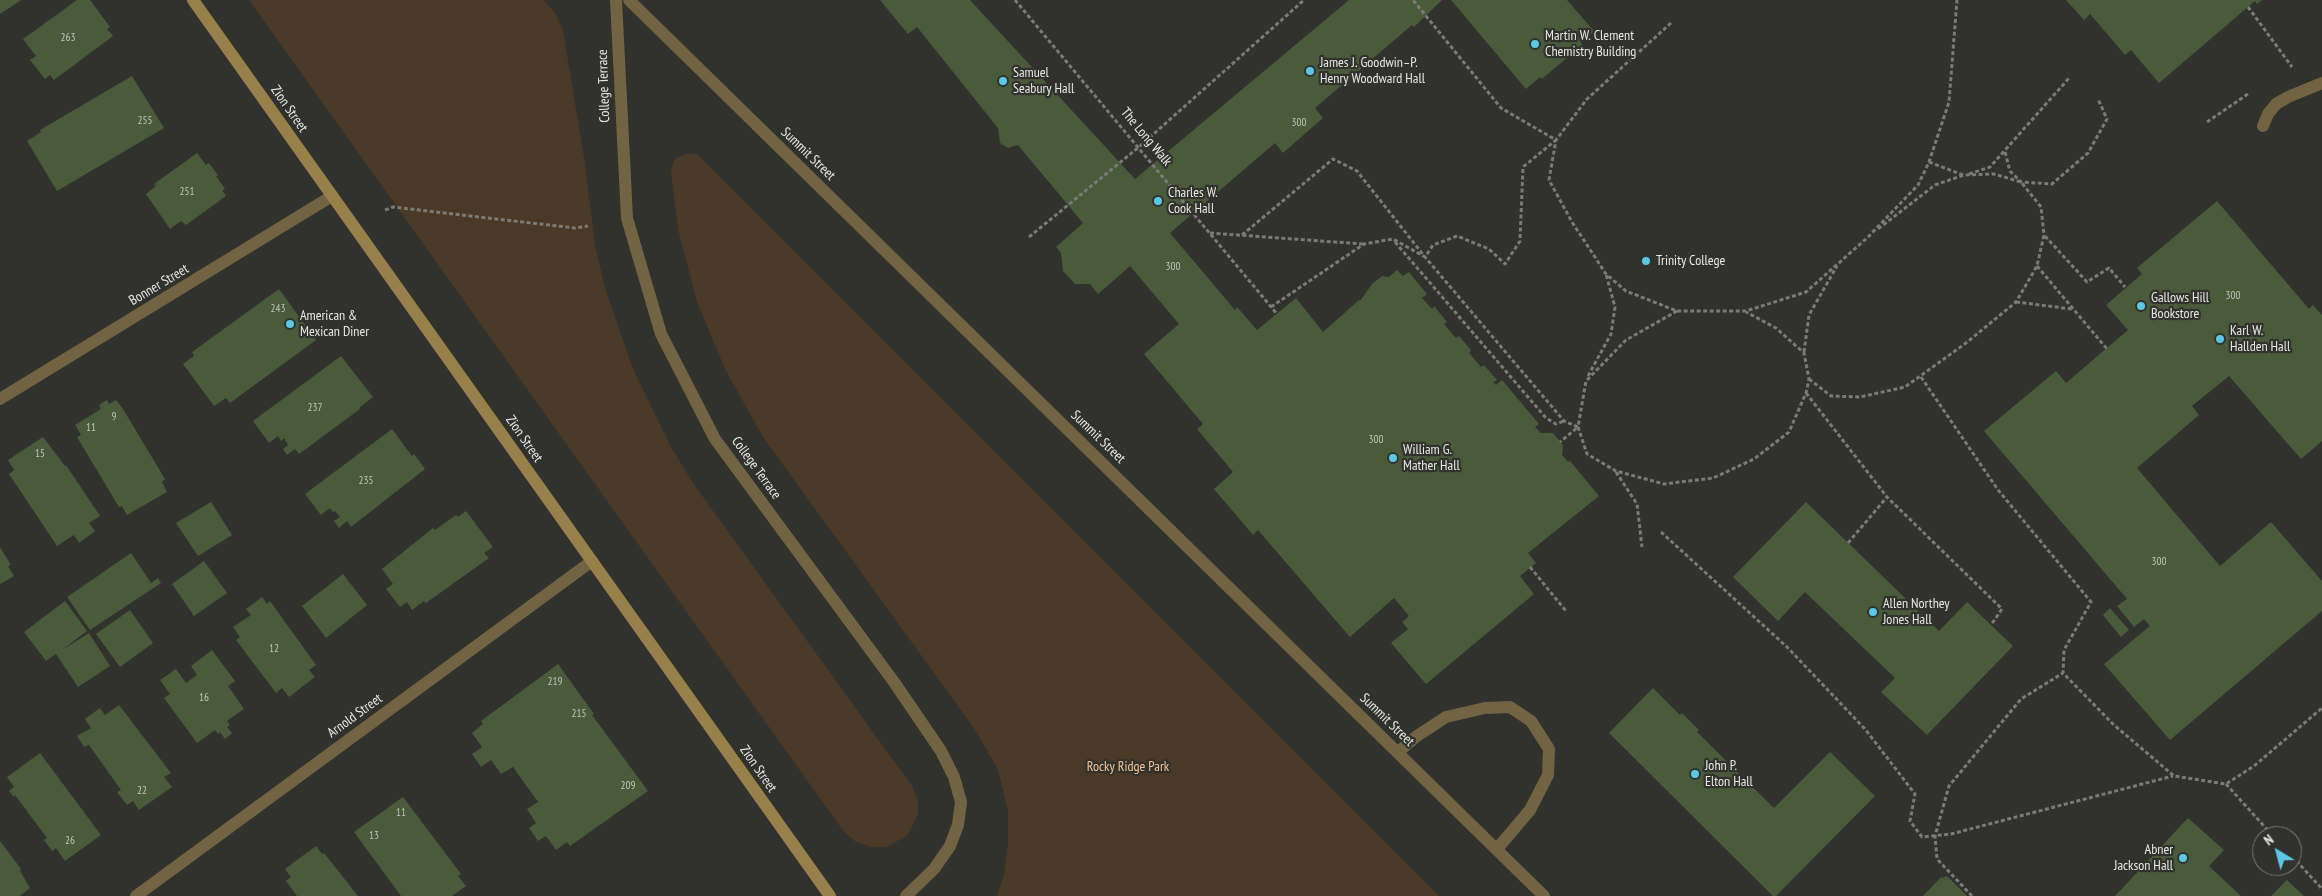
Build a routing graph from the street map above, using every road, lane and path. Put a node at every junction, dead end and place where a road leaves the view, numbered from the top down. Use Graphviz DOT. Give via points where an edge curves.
graph roads {
  1 [pos="193,0"];
  2 [pos="616,0"];
  3 [pos="629,0"];
  4 [pos="1015,0"];
  5 [pos="1304,0"];
  6 [pos="1412,0"];
  7 [pos="1957,0"];
  8 [pos="2248,8"];
  9 [pos="1671,23"];
  10 [pos="2296,74"];
  11 [pos="2070,77"];
  12 [pos="2322,83"];
  13 [pos="2098,99"];
  14 [pos="2262,126"];
  15 [pos="1556,140"];
  16 [pos="1139,147"];
  17 [pos="2005,152"];
  18 [pos="1929,162"];
  19 [pos="1964,175"];
  20 [pos="2021,182"];
  21 [pos="332,196"];
  22 [pos="385,210"];
  23 [pos="588,226"];
  24 [pos="1210,232"];
  25 [pos="1242,235"];
  26 [pos="2044,235"];
  27 [pos="1029,237"];
  28 [pos="1867,238"];
  29 [pos="1392,239"];
  30 [pos="1364,244"];
  31 [pos="1425,257"];
  32 [pos="1838,264"];
  33 [pos="2037,266"];
  34 [pos="1606,274"];
  35 [pos="2125,287"];
  36 [pos="2016,302"];
  37 [pos="1271,307"];
  38 [pos="2073,309"];
  39 [pos="1678,311"];
  40 [pos="1746,311"];
  41 [pos="1277,314"];
  42 [pos="2107,349"];
  43 [pos="1804,353"];
  44 [pos="1921,377"];
  45 [pos="1809,379"];
  46 [pos="1586,381"];
  47 [pos="1806,393"];
  48 [pos="0,399"];
  49 [pos="1564,421"];
  50 [pos="1578,427"];
  51 [pos="1560,442"];
  52 [pos="1616,472"];
  53 [pos="1887,497"];
  54 [pos="1661,532"];
  55 [pos="1848,543"];
  56 [pos="1642,547"];
  57 [pos="592,561"];
  58 [pos="1530,568"];
  59 [pos="1566,611"];
  60 [pos="1991,625"];
  61 [pos="2063,673"];
  62 [pos="2322,708"];
  63 [pos="1398,752"];
  64 [pos="2174,776"];
  65 [pos="2226,784"];
  66 [pos="2265,826"];
  67 [pos="1935,836"];
  68 [pos="1497,849"];
  69 [pos="2302,867"];
  70 [pos="2322,889"];
  71 [pos="136,896"];
  72 [pos="830,896"];
  73 [pos="906,896"];
  74 [pos="1544,896"];
  75 [pos="1972,896"];
  1 -- 21 [label="main road, Zion Street"];
  2 -- 73 [label="street, College Terrace" via="627,218 661,334 715,439 894,682 941,751 954,777 961,802 958,825 950,846 934,869"];
  3 -- 63 [label="street, Summit Street"];
  4 -- 16 [label="path, The Long Walk"];
  5 -- 16 [label="path"];
  6 -- 15 [label="path" via="1501,108"];
  7 -- 18 [label="path" via="1949,102"];
  8 -- 10 [label="path"];
  9 -- 15 [label="path" via="1587,99"];
  11 -- 17 [label="path"];
  12 -- 14 [label="street" via="2276,104"];
  13 -- 20 [label="path" via="2107,119 2088,153 2052,184"];
  15 -- 31 [label="path" via="1523,167 1520,241 1505,264 1489,249 1456,236 1433,244"];
  15 -- 34 [label="path" via="1549,180"];
  16 -- 24 [label="path, The Long Walk"];
  16 -- 27 [label="path"];
  17 -- 19 [label="path" via="1990,167"];
  17 -- 20 [label="path" via="2010,171"];
  18 -- 19 [label="path"];
  18 -- 28 [label="path" via="1918,185"];
  19 -- 20 [label="path" via="1994,174"];
  19 -- 28 [label="path" via="1935,185"];
  20 -- 26 [label="path" via="2040,207"];
  21 -- 48 [label="street, Bonner Street"];
  21 -- 57 [label="main road, Zion Street"];
  22 -- 23 [label="path" via="393,207 575,228"];
  24 -- 25 [label="path"];
  24 -- 37 [label="path, The Long Walk"];
  25 -- 30 [label="path"];
  25 -- 31 [label="path" via="1333,159 1357,171"];
  26 -- 33 [label="path"];
  26 -- 35 [label="path" via="2087,282 2109,268"];
  28 -- 32 [label="path"];
  29 -- 30 [label="path"];
  29 -- 31 [label="path"];
  29 -- 49 [label="path" via="1546,418 1556,424"];
  30 -- 37 [label="path"];
  31 -- 49 [label="path"];
  32 -- 40 [label="path" via="1806,292"];
  32 -- 43 [label="path" via="1809,315"];
  33 -- 36 [label="path"];
  33 -- 38 [label="path"];
  34 -- 39 [label="path" via="1626,292"];
  34 -- 46 [label="path" via="1615,307 1611,334"];
  36 -- 38 [label="path"];
  36 -- 44 [label="path"];
  37 -- 41 [label="path, The Long Walk"];
  38 -- 42 [label="path"];
  39 -- 40 [label="path"];
  39 -- 46 [label="path" via="1626,340"];
  40 -- 43 [label="path" via="1776,328"];
  43 -- 45 [label="path"];
  44 -- 45 [label="path" via="1905,387 1860,397 1831,396"];
  44 -- 61 [label="path" via="1998,490 2091,602 2064,650"];
  45 -- 47 [label="path"];
  46 -- 50 [label="path"];
  47 -- 52 [label="path" via="1789,432 1754,459 1713,478 1664,484"];
  47 -- 53 [label="path"];
  49 -- 50 [label="path"];
  50 -- 51 [label="path"];
  50 -- 52 [label="path" via="1587,454"];
  52 -- 56 [label="path" via="1637,504"];
  53 -- 55 [label="path"];
  53 -- 60 [label="path" via="2002,609"];
  54 -- 67 [label="path" via="1787,647 1865,729 1915,794 1910,821 1922,837"];
  57 -- 71 [label="street, Arnold Street"];
  57 -- 72 [label="main road, Zion Street"];
  58 -- 59 [label="path"];
  61 -- 64 [label="path" via="2114,726"];
  61 -- 67 [label="path" via="2021,699 1949,786"];
  62 -- 65 [label="path" via="2254,766"];
  63 -- 68 [label="street, Summit Street"];
  63 -- 68 [label="street" via="1446,717 1485,708 1510,707 1531,721 1549,749 1548,775 1530,810"];
  64 -- 65 [label="path"];
  64 -- 67 [label="path"];
  65 -- 66 [label="path"];
  67 -- 75 [label="path" via="1937,859"];
  68 -- 74 [label="street, Summit Street"];
  69 -- 70 [label="path"];
}
